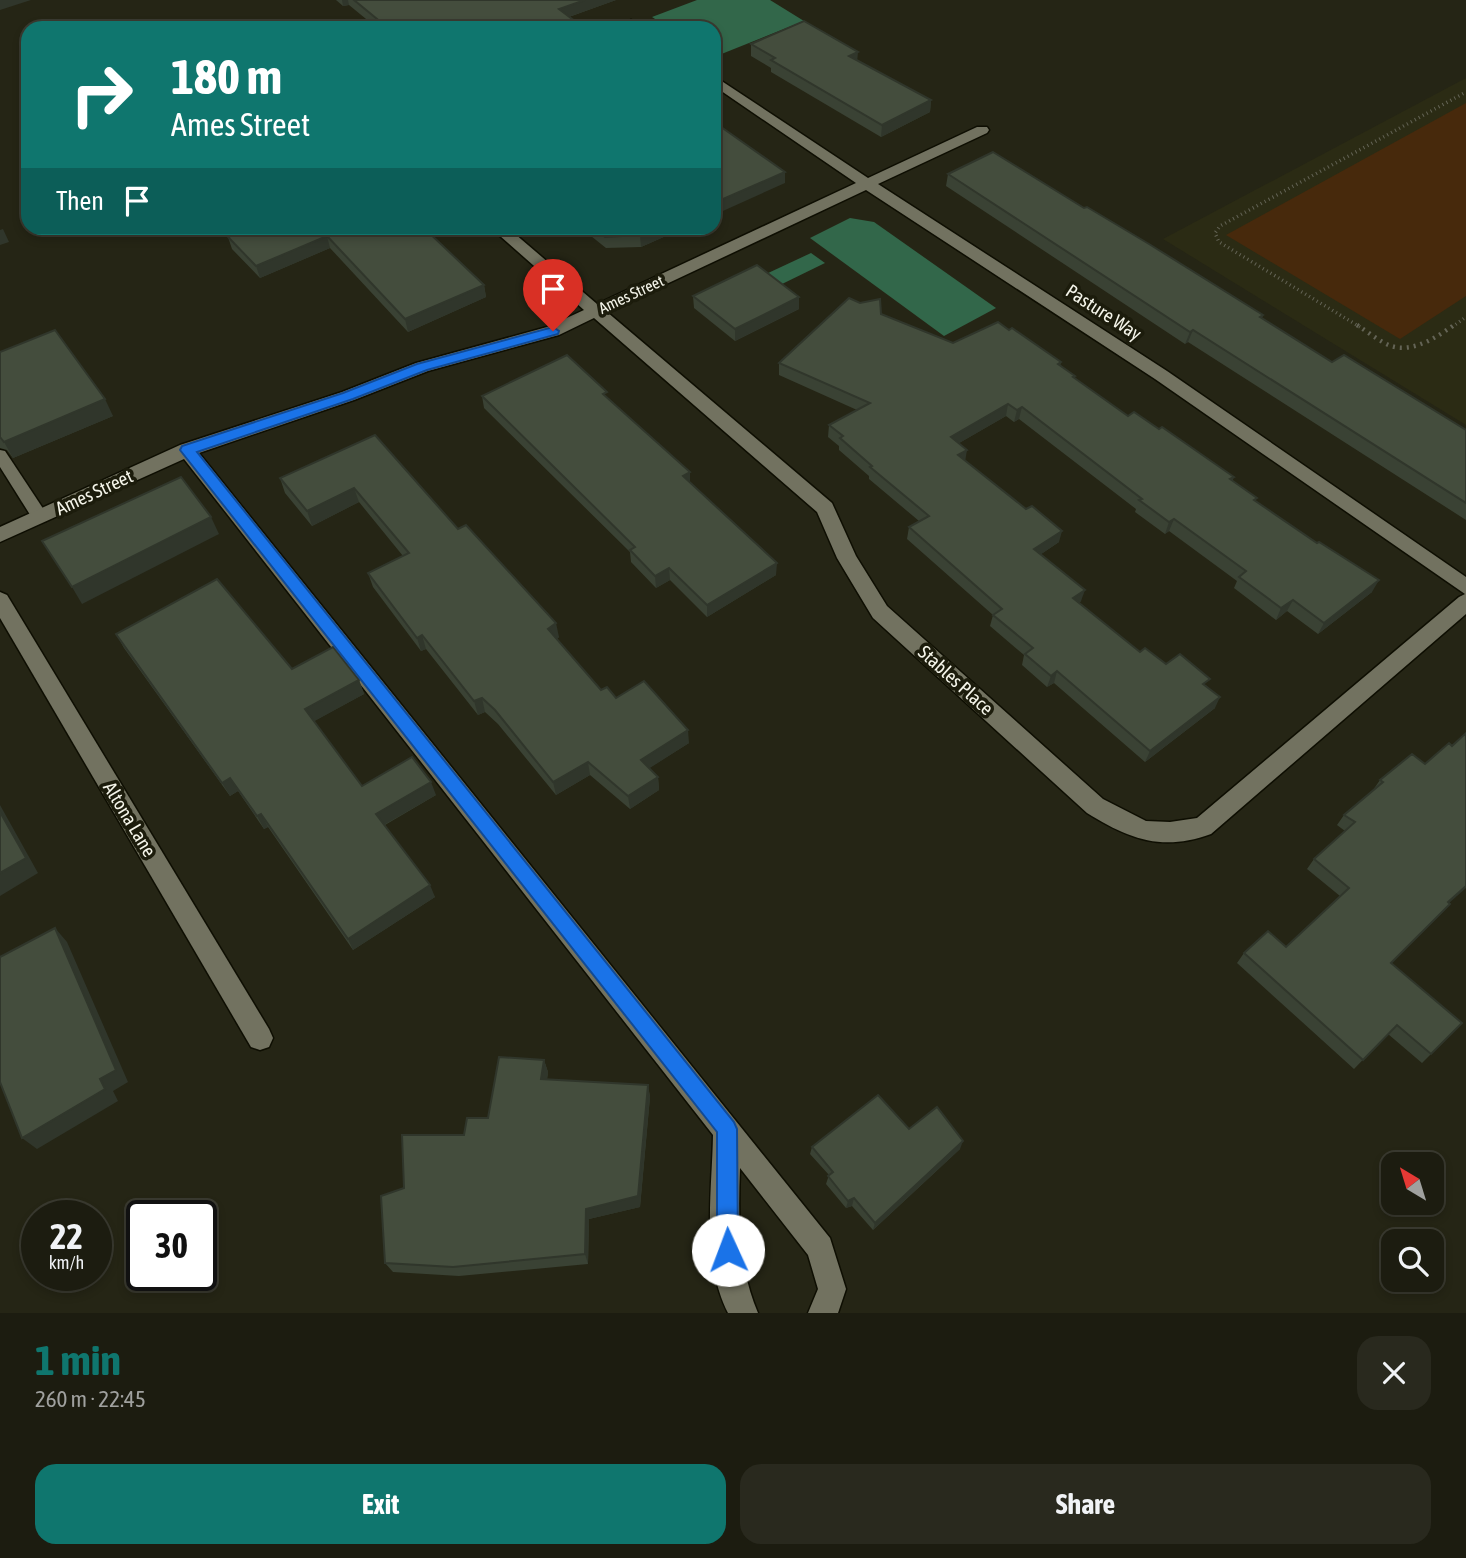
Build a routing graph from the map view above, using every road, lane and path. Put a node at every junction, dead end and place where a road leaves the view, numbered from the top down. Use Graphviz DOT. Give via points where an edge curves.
graph roads {
  1 [pos="721,85"];
  2 [pos="1466,92"];
  3 [pos="982,130"];
  4 [pos="867,184"];
  5 [pos="507,235"];
  6 [pos="595,312"];
  7 [pos="1466,317"];
  8 [pos="187,450"];
  9 [pos="0,455"];
  10 [pos="40,517"];
  11 [pos="0,535"];
  12 [pos="1466,587"];
  13 [pos="0,600"];
  14 [pos="1466,601"];
  15 [pos="260,1038"];
  16 [pos="727,1129"];
  17 [pos="743,1313"];
  18 [pos="823,1313"];
  1 -- 4 [label="street, Pasture Way"];
  2 -- 7 [label="path" via="1220,226 1215,233 1219,242 1392,346 1410,348 1427,343"];
  3 -- 4 [label="street, Ames Street"];
  4 -- 6 [label="street, Ames Street"];
  4 -- 12 [label="street, Pasture Way" via="1161,374"];
  5 -- 6 [label="street, Stables Place"];
  6 -- 8 [label="street, Ames Street" via="553,331 422,367"];
  6 -- 14 [label="street, Stables Place" via="825,508 847,558 880,612 1094,806 1132,829 1165,834 1203,827"];
  8 -- 10 [label="street, Ames Street"];
  8 -- 16 [label="street"];
  9 -- 10 [label="lane"];
  10 -- 11 [label="street, Ames Street"];
  13 -- 15 [label="street, Altona Lane"];
  16 -- 17 [label="street" via="726,1234 735,1302"];
  16 -- 18 [label="street" via="820,1248 832,1289"];
}
